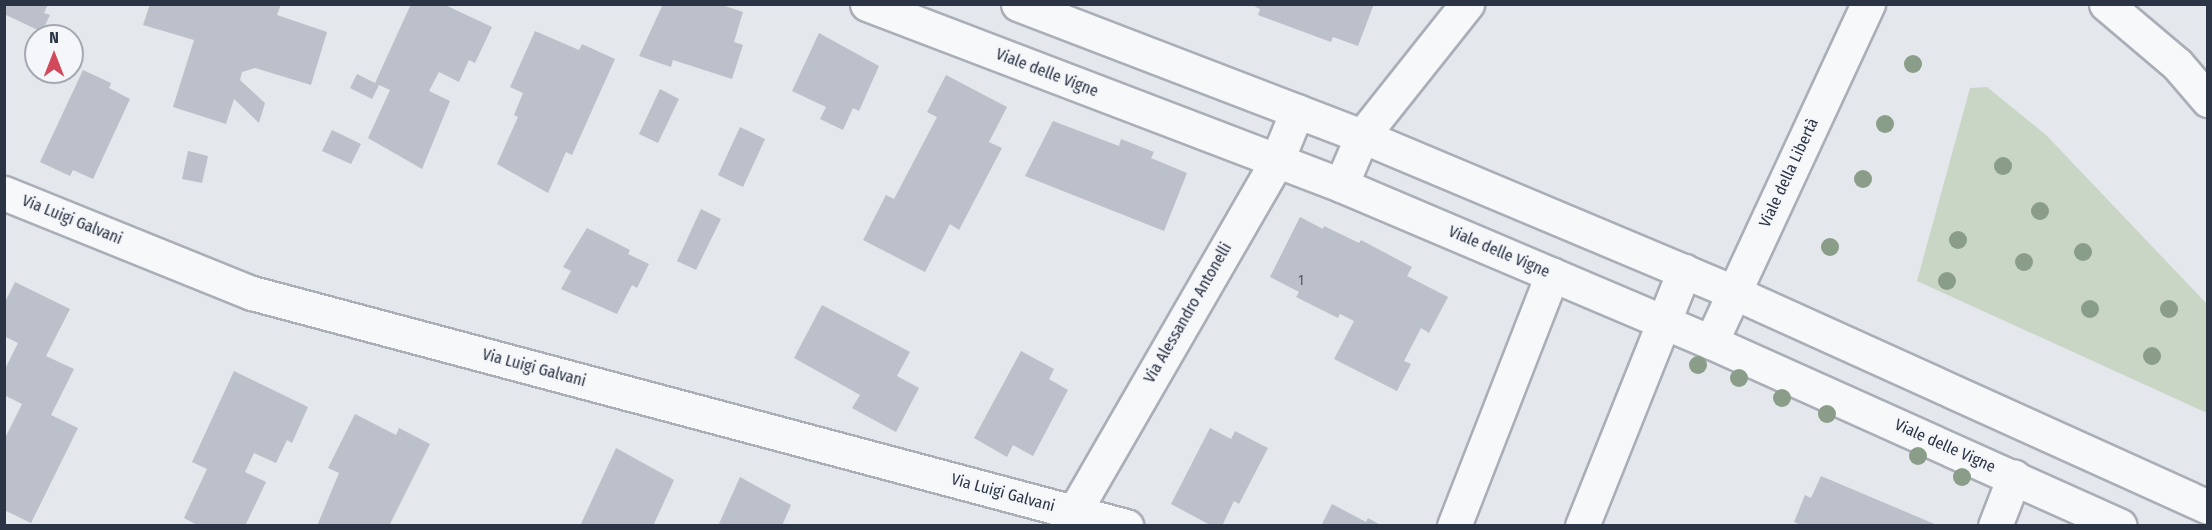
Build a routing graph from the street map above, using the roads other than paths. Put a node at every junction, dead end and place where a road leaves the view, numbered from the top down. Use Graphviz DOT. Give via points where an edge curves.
graph roads {
  1 [pos="867,4"];
  2 [pos="1018,4"];
  3 [pos="1467,4"];
  4 [pos="1868,4"];
  5 [pos="2106,4"];
  6 [pos="2208,100"];
  7 [pos="1297,111"];
  8 [pos="1362,136"];
  9 [pos="1277,160"];
  10 [pos="1341,185"];
  11 [pos="4,193"];
  12 [pos="1684,272"];
  13 [pos="1552,274"];
  14 [pos="1733,292"];
  15 [pos="1662,320"];
  16 [pos="1712,342"];
  17 [pos="2014,477"];
  18 [pos="2208,507"];
  19 [pos="1070,519"];
  20 [pos="1126,525"];
  21 [pos="1454,525"];
  22 [pos="1582,525"];
  23 [pos="1995,525"];
  24 [pos="2120,525"];
  1 -- 9 [label="street, Viale delle Vigne"];
  2 -- 7 [label="street"];
  3 -- 8 [label="street"];
  4 -- 14 [label="street, Viale della Libertà"];
  5 -- 6 [label="street" via="2177,64"];
  7 -- 8 [label="street"];
  7 -- 9 [label="street, Via Alessandro Antonelli"];
  8 -- 10 [label="street"];
  8 -- 12 [label="street"];
  9 -- 10 [label="street, Viale delle Vigne"];
  9 -- 19 [label="street, Via Alessandro Antonelli"];
  10 -- 13 [label="street, Viale delle Vigne"];
  11 -- 19 [label="street, Via Luigi Galvani" via="252,293"];
  12 -- 14 [label="street"];
  12 -- 15 [label="street"];
  13 -- 15 [label="street, Viale delle Vigne"];
  13 -- 21 [label="street"];
  14 -- 16 [label="street, Viale della Libertà"];
  14 -- 18 [label="street"];
  15 -- 16 [label="street, Viale delle Vigne"];
  15 -- 22 [label="street"];
  16 -- 17 [label="street, Viale delle Vigne"];
  17 -- 23 [label="street"];
  17 -- 24 [label="street, Viale delle Vigne"];
  19 -- 20 [label="street"];
}
